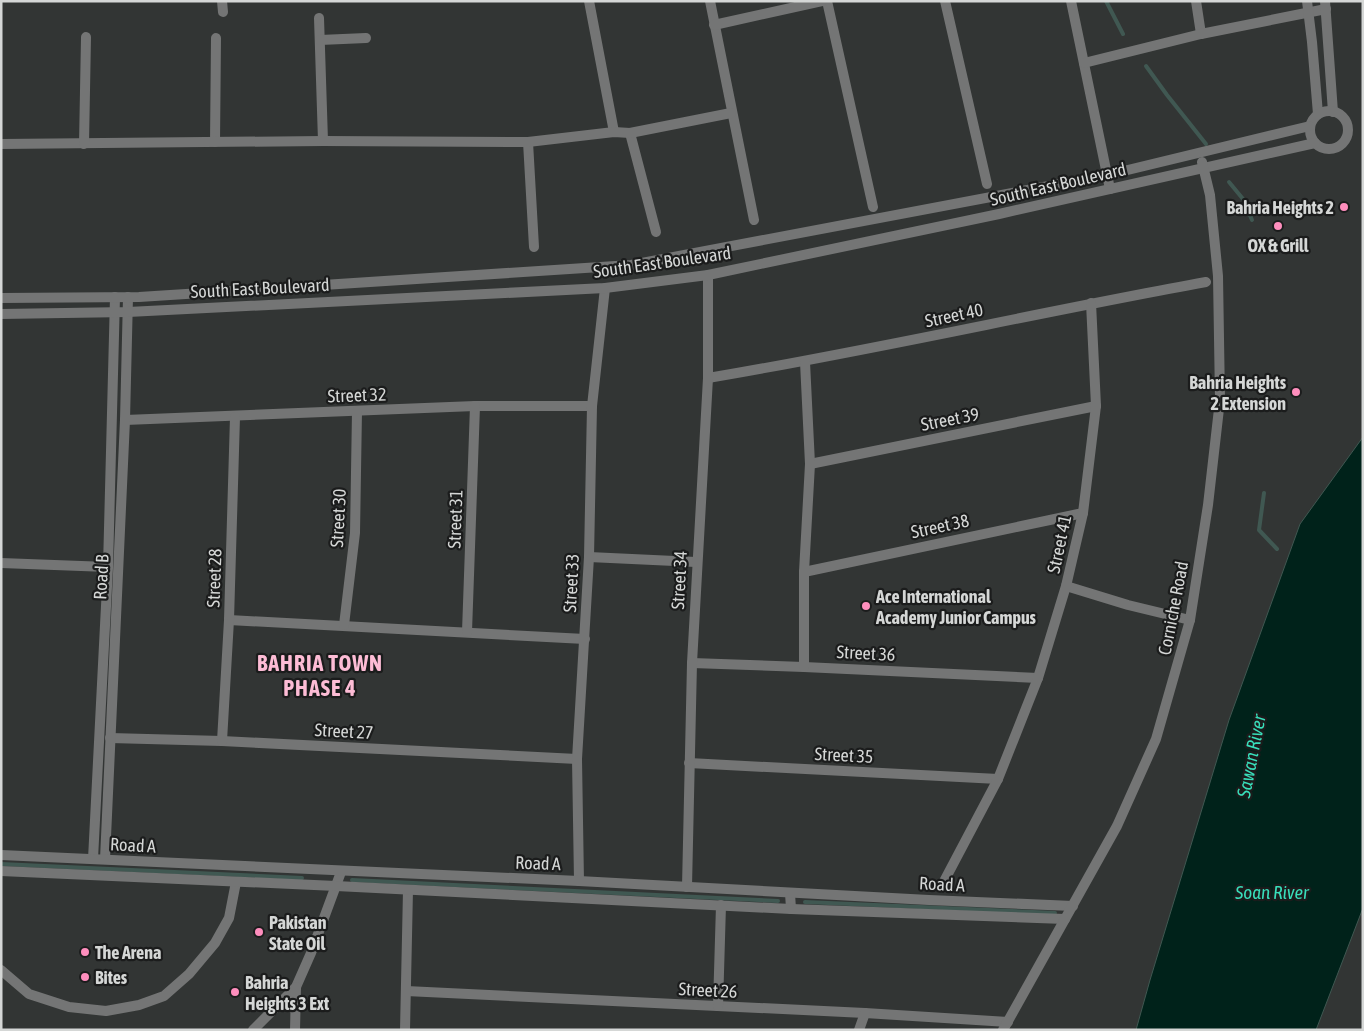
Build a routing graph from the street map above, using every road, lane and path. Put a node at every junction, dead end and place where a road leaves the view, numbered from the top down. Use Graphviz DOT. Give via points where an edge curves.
graph roads {
  1 [pos="589,1"];
  2 [pos="710,1"];
  3 [pos="822,1"];
  4 [pos="827,1"];
  5 [pos="945,1"];
  6 [pos="1071,1"];
  7 [pos="1196,1"];
  8 [pos="1307,1"];
  9 [pos="1326,5"];
  10 [pos="1308,12"];
  11 [pos="319,18"];
  12 [pos="714,25"];
  13 [pos="1201,34"];
  14 [pos="86,37"];
  15 [pos="216,38"];
  16 [pos="366,38"];
  17 [pos="320,40"];
  18 [pos="1084,63"];
  19 [pos="1333,112"];
  20 [pos="731,113"];
  21 [pos="1318,114"];
  22 [pos="1310,126"];
  23 [pos="614,132"];
  24 [pos="630,133"];
  25 [pos="323,141"];
  26 [pos="215,142"];
  27 [pos="528,142"];
  28 [pos="1315,143"];
  29 [pos="1,144"];
  30 [pos="84,144"];
  31 [pos="1200,154"];
  32 [pos="1204,168"];
  33 [pos="1107,175"];
  34 [pos="987,184"];
  35 [pos="1110,189"];
  36 [pos="873,207"];
  37 [pos="754,220"];
  38 [pos="656,232"];
  39 [pos="534,247"];
  40 [pos="708,275"];
  41 [pos="1206,282"];
  42 [pos="606,288"];
  43 [pos="115,297"];
  44 [pos="128,297"];
  45 [pos="1,298"];
  46 [pos="1091,302"];
  47 [pos="116,312"];
  48 [pos="128,312"];
  49 [pos="1,314"];
  50 [pos="805,362"];
  51 [pos="708,378"];
  52 [pos="475,406"];
  53 [pos="592,406"];
  54 [pos="1096,406"];
  55 [pos="357,411"];
  56 [pos="235,417"];
  57 [pos="125,420"];
  58 [pos="810,464"];
  59 [pos="1083,513"];
  60 [pos="589,557"];
  61 [pos="1,562"];
  62 [pos="696,562"];
  63 [pos="108,567"];
  64 [pos="804,572"];
  65 [pos="1066,586"];
  66 [pos="228,620"];
  67 [pos="1190,620"];
  68 [pos="344,626"];
  69 [pos="467,632"];
  70 [pos="585,639"];
  71 [pos="692,663"];
  72 [pos="804,667"];
  73 [pos="1038,678"];
  74 [pos="110,738"];
  75 [pos="222,741"];
  76 [pos="576,759"];
  77 [pos="689,763"];
  78 [pos="998,779"];
  79 [pos="1,855"];
  80 [pos="93,859"];
  81 [pos="105,860"];
  82 [pos="1,871"];
  83 [pos="341,872"];
  84 [pos="579,881"];
  85 [pos="236,882"];
  86 [pos="336,886"];
  87 [pos="687,887"];
  88 [pos="941,887"];
  89 [pos="408,890"];
  90 [pos="790,893"];
  91 [pos="721,905"];
  92 [pos="1073,906"];
  93 [pos="791,909"];
  94 [pos="1065,919"];
  95 [pos="1,970"];
  96 [pos="296,987"];
  97 [pos="406,991"];
  98 [pos="718,1006"];
  99 [pos="866,1013"];
  100 [pos="1005,1026"];
  101 [pos="254,1030"];
  102 [pos="295,1030"];
  103 [pos="405,1030"];
  104 [pos="859,1030"];
  1 -- 23 [label="street"];
  2 -- 12 [label="street"];
  3 -- 12 [label="street"];
  4 -- 36 [label="street"];
  5 -- 34 [label="street"];
  6 -- 18 [label="street"];
  7 -- 13 [label="street"];
  8 -- 10 [label="street"];
  9 -- 10 [label="street"];
  9 -- 19 [label="street"];
  10 -- 13 [label="street"];
  10 -- 21 [label="street"];
  11 -- 17 [label="street"];
  12 -- 20 [label="street"];
  13 -- 18 [label="street"];
  14 -- 30 [label="street"];
  15 -- 26 [label="street"];
  16 -- 17 [label="street"];
  17 -- 25 [label="street"];
  18 -- 33 [label="street"];
  19 -- 21 [label="street"];
  19 -- 28 [label="street" via="1344,119 1346,138 1332,149"];
  20 -- 24 [label="street"];
  20 -- 37 [label="street"];
  21 -- 22 [label="street"];
  22 -- 28 [label="street"];
  22 -- 31 [label="street, South East Boulevard"];
  23 -- 24 [label="street"];
  23 -- 27 [label="street"];
  24 -- 38 [label="street"];
  25 -- 26 [label="street"];
  25 -- 27 [label="street"];
  26 -- 30 [label="street"];
  27 -- 39 [label="street"];
  28 -- 32 [label="street, South East Boulevard"];
  29 -- 30 [label="street"];
  31 -- 32 [label="street, Corniche Road"];
  31 -- 33 [label="street, South East Boulevard"];
  32 -- 35 [label="street, South East Boulevard"];
  32 -- 67 [label="street, Corniche Road" via="1218,276 1220,400"];
  33 -- 35 [label="street"];
  33 -- 44 [label="street, South East Boulevard" via="631,265"];
  35 -- 40 [label="street, South East Boulevard"];
  40 -- 42 [label="street, South East Boulevard"];
  40 -- 51 [label="street, Street 34"];
  41 -- 46 [label="street, Street 40"];
  42 -- 48 [label="street, South East Boulevard"];
  42 -- 53 [label="street, Street 33"];
  43 -- 44 [label="street, South East Boulevard"];
  43 -- 45 [label="street, South East Boulevard"];
  43 -- 47 [label="street, Road B"];
  44 -- 48 [label="street, Road B"];
  46 -- 50 [label="street, Street 40"];
  46 -- 54 [label="street, Street 41"];
  47 -- 48 [label="street, South East Boulevard"];
  47 -- 49 [label="street, South East Boulevard"];
  47 -- 63 [label="street, Road B"];
  48 -- 57 [label="street, Road B"];
  50 -- 51 [label="street, Street 40"];
  50 -- 58 [label="street"];
  51 -- 62 [label="street, Street 34"];
  52 -- 53 [label="street, Street 32"];
  52 -- 55 [label="street, Street 32"];
  52 -- 69 [label="street, Street 31"];
  53 -- 60 [label="street, Street 33"];
  54 -- 58 [label="street, Street 39"];
  54 -- 59 [label="street, Street 41"];
  55 -- 56 [label="street, Street 32"];
  55 -- 68 [label="street, Street 30" via="355,533"];
  56 -- 57 [label="street, Street 32"];
  56 -- 66 [label="street, Street 28"];
  57 -- 74 [label="street, Road B"];
  58 -- 64 [label="street"];
  59 -- 64 [label="street, Street 38"];
  59 -- 65 [label="street, Street 41"];
  60 -- 62 [label="street"];
  60 -- 70 [label="street, Street 33"];
  61 -- 63 [label="street"];
  62 -- 71 [label="street, Street 34"];
  63 -- 80 [label="street, Road B"];
  64 -- 72 [label="street"];
  65 -- 67 [label="street"];
  65 -- 73 [label="street, Street 41"];
  66 -- 68 [label="street"];
  66 -- 75 [label="street, Street 28"];
  67 -- 92 [label="street, Corniche Road" via="1156,738 1117,826"];
  68 -- 69 [label="street"];
  69 -- 70 [label="street"];
  70 -- 76 [label="street, Street 33"];
  71 -- 72 [label="street, Street 36"];
  71 -- 77 [label="street, Street 34"];
  72 -- 73 [label="street, Street 36"];
  73 -- 78 [label="street, Street 41"];
  74 -- 75 [label="street, Street 27"];
  74 -- 81 [label="street, Road B"];
  75 -- 76 [label="street, Street 27"];
  76 -- 84 [label="street, Street 33"];
  77 -- 78 [label="street, Street 35"];
  77 -- 87 [label="street, Street 34"];
  78 -- 88 [label="street, Street 41"];
  79 -- 80 [label="street, Road A"];
  80 -- 81 [label="street, Road A"];
  81 -- 83 [label="street, Road A"];
  82 -- 85 [label="street, Road A"];
  83 -- 84 [label="street, Road A"];
  83 -- 86 [label="street"];
  84 -- 87 [label="street, Road A"];
  85 -- 86 [label="street, Road A"];
  85 -- 95 [label="street" via="229,918 215,944 164,996 106,1011 69,1007 29,994"];
  86 -- 89 [label="street, Road A"];
  86 -- 96 [label="street"];
  87 -- 90 [label="street, Road A"];
  89 -- 91 [label="street, Road A"];
  89 -- 97 [label="street"];
  90 -- 92 [label="street, Road A"];
  90 -- 93 [label="street"];
  91 -- 93 [label="street, Road A"];
  91 -- 98 [label="street"];
  92 -- 94 [label="street, Corniche Road"];
  93 -- 94 [label="street, Road A"];
  94 -- 100 [label="street, Corniche Road"];
  96 -- 101 [label="street"];
  96 -- 102 [label="street"];
  97 -- 98 [label="street, Street 26"];
  97 -- 103 [label="street"];
  98 -- 99 [label="street, Street 26"];
  99 -- 100 [label="street, Street 26"];
  99 -- 104 [label="street"];
}
